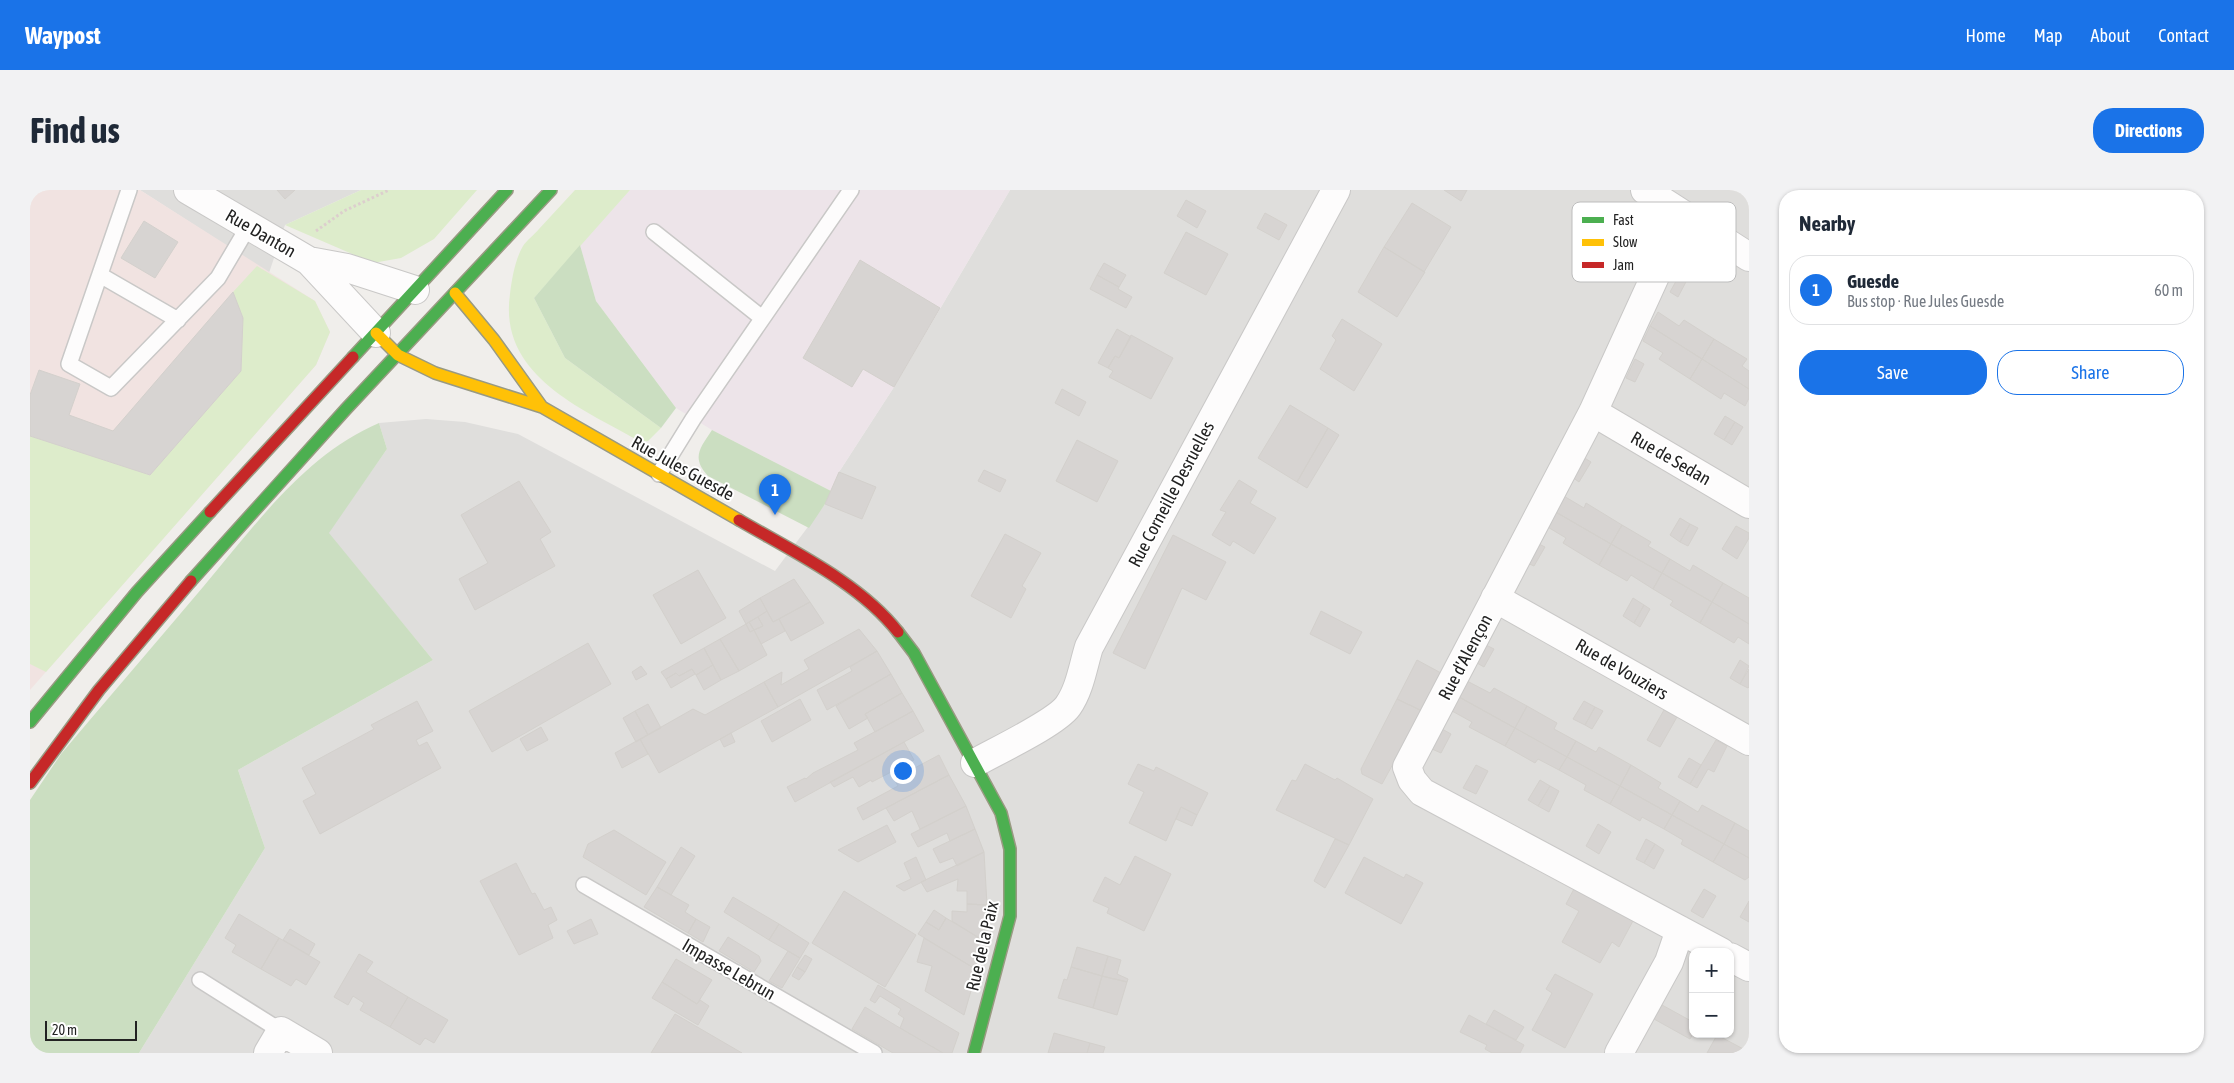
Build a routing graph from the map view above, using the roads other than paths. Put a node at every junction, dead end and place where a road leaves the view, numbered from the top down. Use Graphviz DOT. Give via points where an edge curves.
graph roads {
  1 [pos="129,190"];
  2 [pos="188,190"];
  3 [pos="506,190"];
  4 [pos="551,190"];
  5 [pos="850,190"];
  6 [pos="1336,190"];
  7 [pos="1645,190"];
  8 [pos="1663,202"];
  9 [pos="248,227"];
  10 [pos="654,232"];
  11 [pos="1736,249"];
  12 [pos="299,255"];
  13 [pos="1749,257"];
  14 [pos="100,275"];
  15 [pos="1652,282"];
  16 [pos="437,291"];
  17 [pos="762,318"];
  18 [pos="178,320"];
  19 [pos="376,333"];
  20 [pos="398,355"];
  21 [pos="542,408"];
  22 [pos="1593,412"];
  23 [pos="659,474"];
  24 [pos="1749,504"];
  25 [pos="1495,598"];
  26 [pos="30,722"];
  27 [pos="1749,742"];
  28 [pos="975,763"];
  29 [pos="30,782"];
  30 [pos="584,885"];
  31 [pos="1680,930"];
  32 [pos="1714,948"];
  33 [pos="1734,959"];
  34 [pos="1749,967"];
  35 [pos="200,980"];
  36 [pos="275,1042"];
  37 [pos="318,1053"];
  38 [pos="874,1053"];
  39 [pos="974,1053"];
  40 [pos="1619,1053"];
  1 -- 14 [label="lane"];
  2 -- 9 [label="street, Rue Danton"];
  3 -- 16 [label="main road"];
  4 -- 16 [label="main road"];
  5 -- 17 [label="lane"];
  6 -- 28 [label="street, Rue Corneille Desruelles" via="1089,647 1074,696 1055,718"];
  7 -- 8 [label="street"];
  9 -- 12 [label="street, Rue Danton"];
  9 -- 18 [label="lane" via="218,278"];
  10 -- 17 [label="lane"];
  11 -- 13 [label="street"];
  12 -- 16 [label="street, Rue Danton"];
  12 -- 19 [label="street, Rue Danton"];
  14 -- 18 [label="lane"];
  14 -- 18 [label="lane" via="69,364 112,388"];
  15 -- 22 [label="street, Rue d'Alençon"];
  16 -- 19 [label="main road"];
  16 -- 20 [label="main road"];
  16 -- 21 [label="main road, Rue Jules Guesde" via="494,340"];
  17 -- 23 [label="lane"];
  19 -- 20 [label="main road"];
  19 -- 26 [label="main road" via="137,592"];
  20 -- 21 [label="main road, Rue Jules Guesde" via="456,381"];
  20 -- 29 [label="main road" via="157,620 60,739"];
  21 -- 23 [label="main road, Rue Jules Guesde"];
  22 -- 24 [label="street, Rue de Sedan"];
  22 -- 25 [label="street, Rue d'Alençon"];
  23 -- 28 [label="main road, Rue Jules Guesde" via="812,562 859,594 891,623 914,653"];
  25 -- 27 [label="street, Rue de Vouziers"];
  25 -- 31 [label="street, Rue d'Alençon" via="1407,767 1412,780 1422,792"];
  28 -- 39 [label="main road, Rue de la Paix" via="1001,813 1010,849 1012,880 1010,916"];
  30 -- 38 [label="lane, Impasse Lebrun"];
  31 -- 32 [label="street, Rue d'Alençon"];
  31 -- 40 [label="street" via="1669,962"];
  33 -- 34 [label="street"];
  35 -- 36 [label="lane"];
  36 -- 37 [label="street"];
}
